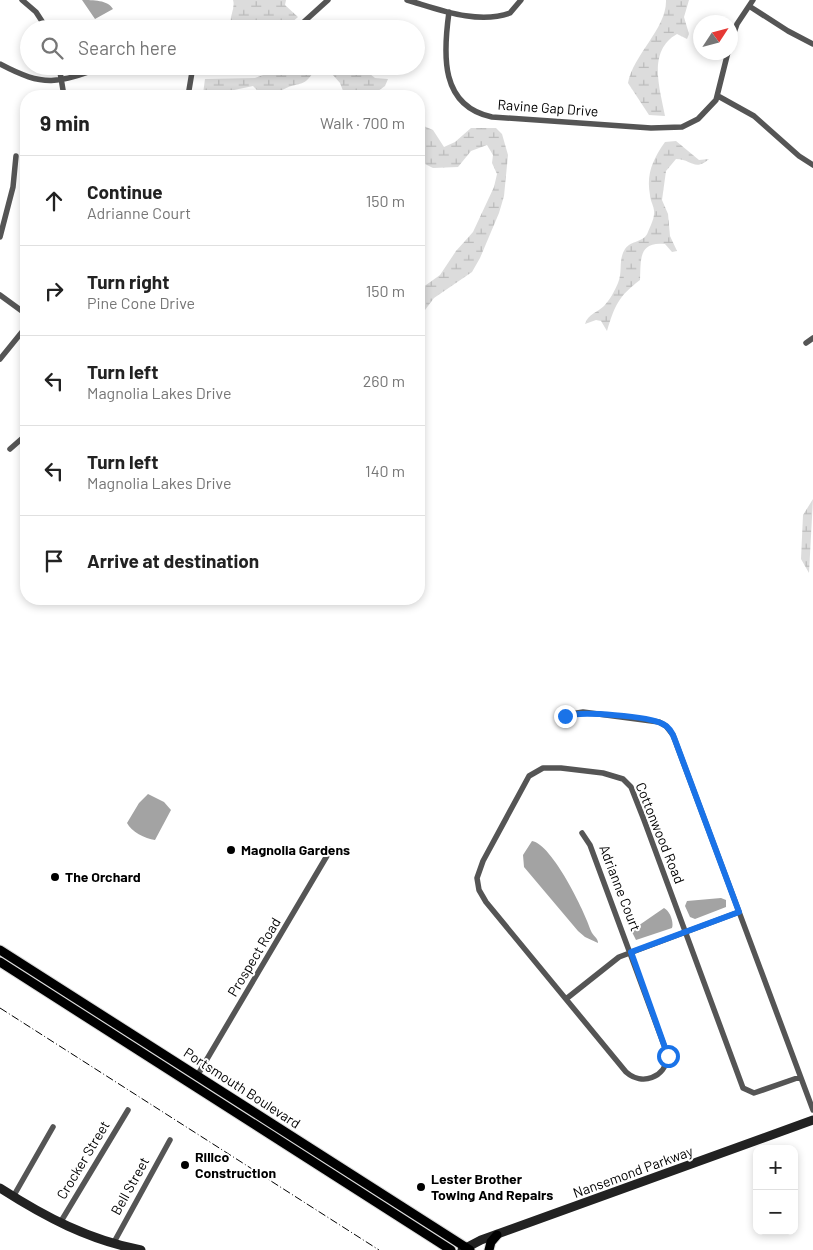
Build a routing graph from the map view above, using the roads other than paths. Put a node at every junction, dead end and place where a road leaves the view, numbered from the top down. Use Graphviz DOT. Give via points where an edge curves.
graph roads {
  1 [pos="22,0"];
  2 [pos="328,0"];
  3 [pos="407,0"];
  4 [pos="521,0"];
  5 [pos="751,3"];
  6 [pos="449,12"];
  7 [pos="41,20"];
  8 [pos="306,20"];
  9 [pos="738,22"];
  10 [pos="813,44"];
  11 [pos="726,60"];
  12 [pos="0,64"];
  13 [pos="20,73"];
  14 [pos="23,75"];
  15 [pos="61,75"];
  16 [pos="77,75"];
  17 [pos="192,75"];
  18 [pos="62,80"];
  19 [pos="63,90"];
  20 [pos="189,90"];
  21 [pos="718,96"];
  22 [pos="16,156"];
  23 [pos="813,165"];
  24 [pos="0,237"];
  25 [pos="0,295"];
  26 [pos="20,310"];
  27 [pos="20,334"];
  28 [pos="813,338"];
  29 [pos="806,343"];
  30 [pos="0,359"];
  31 [pos="20,440"];
  32 [pos="10,449"];
  33 [pos="565,716"];
  34 [pos="582,833"];
  35 [pos="331,849"];
  36 [pos="739,912"];
  37 [pos="685,932"];
  38 [pos="0,950"];
  39 [pos="631,952"];
  40 [pos="0,962"];
  41 [pos="566,999"];
  42 [pos="84,1009"];
  43 [pos="665,1067"];
  44 [pos="195,1075"];
  45 [pos="800,1077"];
  46 [pos="188,1082"];
  47 [pos="128,1110"];
  48 [pos="813,1110"];
  49 [pos="813,1120"];
  50 [pos="53,1127"];
  51 [pos="170,1140"];
  52 [pos="299,1141"];
  53 [pos="294,1150"];
  54 [pos="0,1188"];
  55 [pos="13,1197"];
  56 [pos="60,1223"];
  57 [pos="497,1235"];
  58 [pos="113,1244"];
  59 [pos="466,1249"];
  60 [pos="142,1250"];
  61 [pos="451,1250"];
  62 [pos="488,1250"];
  1 -- 7 [label="street"];
  2 -- 8 [label="street"];
  3 -- 6 [label="street"];
  4 -- 6 [label="street" via="514,10 505,15 474,16"];
  5 -- 9 [label="street"];
  5 -- 10 [label="street" via="788,31"];
  6 -- 21 [label="street, Ravine Gap Drive" via="446,42 450,82 458,99 480,115 674,128 698,119"];
  11 -- 21 [label="street, Ravine Gap Drive"];
  12 -- 13 [label="street"];
  14 -- 18 [label="street" via="49,82"];
  15 -- 18 [label="street"];
  16 -- 18 [label="street"];
  17 -- 20 [label="street"];
  18 -- 19 [label="street"];
  21 -- 23 [label="street" via="754,116"];
  22 -- 24 [label="street" via="13,187"];
  25 -- 26 [label="street"];
  27 -- 30 [label="street"];
  28 -- 29 [label="street"];
  31 -- 32 [label="street"];
  33 -- 36 [label="street" via="583,712 659,722 669,729"];
  34 -- 39 [label="street, Adrianne Court" via="590,845"];
  35 -- 44 [label="street, Prospect Road"];
  36 -- 37 [label="street"];
  36 -- 45 [label="street"];
  37 -- 39 [label="street"];
  37 -- 41 [label="street, Cottonwood Road" via="627,782 603,773 549,767 537,770 528,776 478,873 477,884 486,902"];
  37 -- 45 [label="street, Cottonwood Road" via="743,1088 754,1093"];
  38 -- 42 [label="main road, Portsmouth Boulevard"];
  39 -- 41 [label="street" via="612,961"];
  39 -- 43 [label="street, Adrianne Court" via="666,1048"];
  40 -- 42 [label="main road, Portsmouth Boulevard"];
  41 -- 43 [label="street, Cottonwood Road" via="630,1076 640,1080 651,1078"];
  42 -- 44 [label="main road, Portsmouth Boulevard"];
  42 -- 46 [label="main road, Portsmouth Boulevard"];
  44 -- 46 [label="street, Prospect Road"];
  44 -- 52 [label="main road, Portsmouth Boulevard"];
  45 -- 48 [label="street"];
  46 -- 53 [label="main road, Portsmouth Boulevard"];
  47 -- 56 [label="street, Crocker Street"];
  49 -- 57 [label="main road, Nansemond Parkway"];
  50 -- 55 [label="street"];
  51 -- 58 [label="street, Bell Street"];
  52 -- 53 [label="street"];
  52 -- 59 [label="main road, Portsmouth Boulevard"];
  53 -- 61 [label="main road, Portsmouth Boulevard"];
  54 -- 55 [label="main road"];
  55 -- 56 [label="main road"];
  56 -- 58 [label="main road"];
  57 -- 59 [label="main road, Nansemond Parkway"];
  57 -- 62 [label="main road"];
  58 -- 60 [label="main road"];
}
